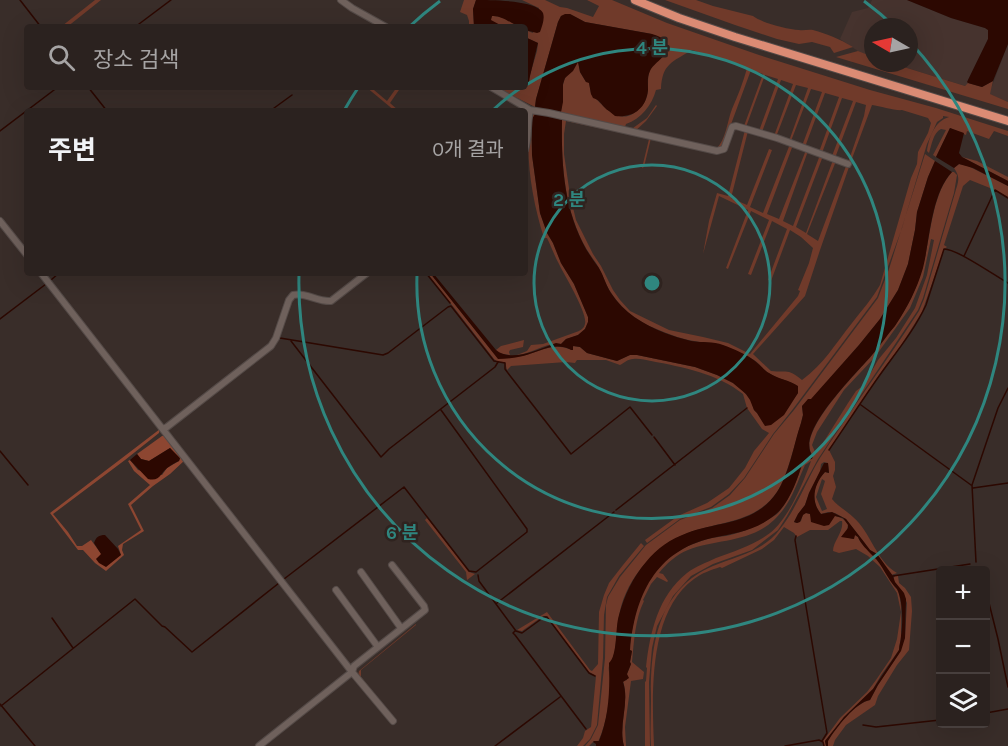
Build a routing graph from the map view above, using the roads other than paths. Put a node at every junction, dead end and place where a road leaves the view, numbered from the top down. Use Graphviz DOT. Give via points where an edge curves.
graph roads {
  1 [pos="341,0"];
  2 [pos="635,0"];
  3 [pos="381,24"];
  4 [pos="496,90"];
  5 [pos="527,108"];
  6 [pos="530,110"];
  7 [pos="528,121"];
  8 [pos="1008,121"];
  9 [pos="848,164"];
  10 [pos="0,221"];
  11 [pos="24,251"];
  12 [pos="43,276"];
  13 [pos="363,276"];
  14 [pos="163,429"];
  15 [pos="392,565"];
  16 [pos="361,572"];
  17 [pos="336,590"];
  18 [pos="401,628"];
  19 [pos="378,647"];
  20 [pos="352,672"];
  21 [pos="393,721"];
  22 [pos="259,746"];
  1 -- 3 [label="street"];
  2 -- 8 [label="highway" via="735,37"];
  4 -- 5 [label="street"];
  6 -- 7 [label="street"];
  6 -- 9 [label="street" via="717,151 724,149 732,127 736,126"];
  10 -- 11 [label="street"];
  12 -- 14 [label="street"];
  13 -- 14 [label="street" via="331,301 293,295 271,346"];
  14 -- 20 [label="street"];
  15 -- 18 [label="street" via="425,610"];
  16 -- 18 [label="street"];
  17 -- 19 [label="street"];
  18 -- 19 [label="street"];
  19 -- 20 [label="street"];
  20 -- 21 [label="street"];
  20 -- 22 [label="street"];
}
